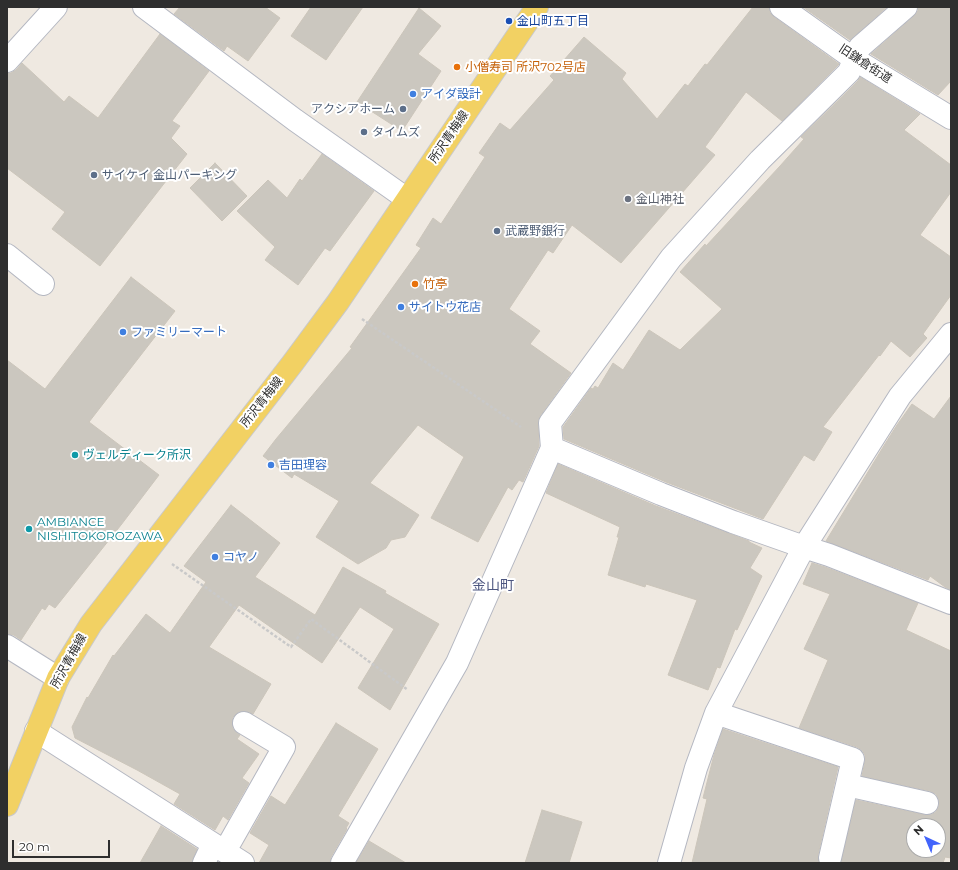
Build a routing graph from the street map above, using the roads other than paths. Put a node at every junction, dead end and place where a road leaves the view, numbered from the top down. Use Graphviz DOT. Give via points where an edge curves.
graph roads {
  1 [pos="56,7"];
  2 [pos="144,7"];
  3 [pos="537,7"];
  4 [pos="781,7"];
  5 [pos="906,7"];
  6 [pos="854,58"];
  7 [pos="7,61"];
  8 [pos="951,118"];
  9 [pos="407,200"];
  10 [pos="7,255"];
  11 [pos="43,284"];
  12 [pos="951,334"];
  13 [pos="552,448"];
  14 [pos="804,547"];
  15 [pos="951,602"];
  16 [pos="7,646"];
  17 [pos="58,678"];
  18 [pos="716,713"];
  19 [pos="244,723"];
  20 [pos="36,731"];
  21 [pos="847,785"];
  22 [pos="8,798"];
  23 [pos="927,803"];
  24 [pos="219,848"];
  25 [pos="830,858"];
  26 [pos="204,863"];
  27 [pos="243,863"];
  28 [pos="342,863"];
  29 [pos="669,863"];
  1 -- 7 [label="street"];
  2 -- 9 [label="street"];
  3 -- 9 [label="main road, 所沢青梅線"];
  4 -- 6 [label="street, 旧鎌倉街道"];
  5 -- 6 [label="street" via="860,47"];
  6 -- 8 [label="street, 旧鎌倉街道"];
  6 -- 13 [label="street" via="849,72 760,160 671,258 550,423"];
  9 -- 17 [label="main road, 所沢青梅線" via="338,302 292,364 91,624"];
  10 -- 11 [label="street"];
  12 -- 14 [label="street" via="900,396"];
  13 -- 14 [label="street" via="661,494"];
  13 -- 28 [label="street" via="457,663"];
  14 -- 15 [label="street"];
  14 -- 18 [label="street"];
  16 -- 17 [label="street"];
  17 -- 20 [label="main road, 所沢青梅線"];
  18 -- 21 [label="street" via="853,759"];
  18 -- 29 [label="street" via="696,768"];
  19 -- 24 [label="street" via="284,747"];
  20 -- 22 [label="main road, 所沢青梅線"];
  20 -- 24 [label="street"];
  21 -- 23 [label="street"];
  21 -- 25 [label="street"];
  24 -- 26 [label="street"];
  24 -- 27 [label="street"];
}
